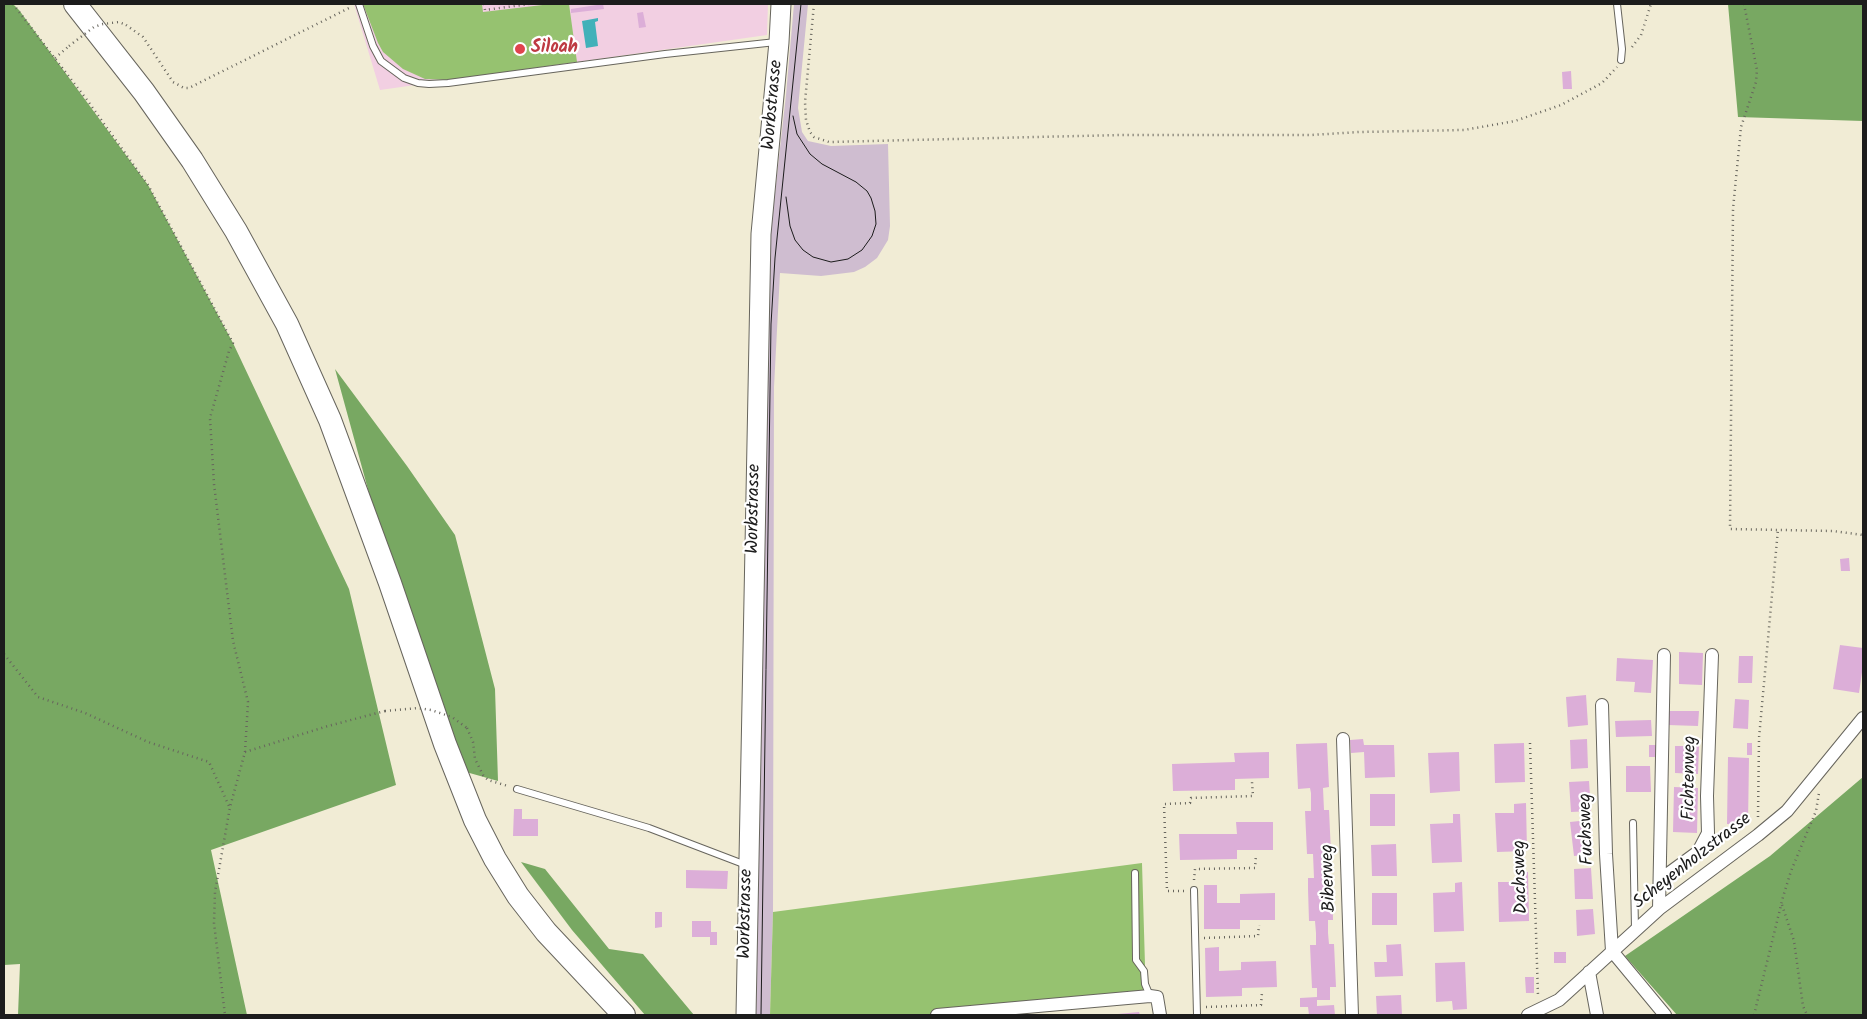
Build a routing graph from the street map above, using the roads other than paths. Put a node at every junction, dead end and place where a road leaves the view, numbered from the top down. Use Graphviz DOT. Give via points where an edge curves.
graph roads {
  1 [pos="60,4"];
  2 [pos="75,4"];
  3 [pos="358,4"];
  4 [pos="781,4"];
  5 [pos="1617,4"];
  6 [pos="780,42"];
  7 [pos="1621,60"];
  8 [pos="1664,655"];
  9 [pos="1712,655"];
  10 [pos="1602,705"];
  11 [pos="1863,718"];
  12 [pos="1343,739"];
  13 [pos="517,789"];
  14 [pos="1633,823"];
  15 [pos="748,865"];
  16 [pos="1135,873"];
  17 [pos="1661,879"];
  18 [pos="1194,890"];
  19 [pos="1659,909"];
  20 [pos="1635,930"];
  21 [pos="1612,951"];
  22 [pos="1589,972"];
  23 [pos="1153,996"];
  24 [pos="1534,1012"];
  25 [pos="609,1015"];
  26 [pos="624,1015"];
  27 [pos="746,1015"];
  28 [pos="937,1015"];
  29 [pos="1160,1015"];
  30 [pos="1197,1015"];
  31 [pos="1352,1015"];
  32 [pos="1597,1015"];
  33 [pos="1665,1015"];
  1 -- 25 [label="highway" via="105,58 159,132 247,273 290,358 329,448 434,748 466,825 498,883 524,921"];
  2 -- 26 [label="highway" via="192,160 287,324 330,420 445,744 475,820 492,853 536,920"];
  3 -- 6 [label="lane" via="381,61 404,78 418,83 448,84 665,54"];
  4 -- 6 [label="main road, Worbstrasse"];
  5 -- 7 [label="lane"];
  6 -- 15 [label="main road, Worbstrasse" via="761,234"];
  8 -- 17 [label="street, Fichtenweg"];
  9 -- 17 [label="street, Fichtenweg" via="1708,833 1698,852"];
  10 -- 21 [label="street, Fuchsweg"];
  11 -- 19 [label="street, Scheyenholzstrasse" via="1787,811"];
  12 -- 31 [label="street, Biberweg"];
  13 -- 15 [label="lane" via="649,828"];
  14 -- 20 [label="lane"];
  15 -- 27 [label="main road, Worbstrasse"];
  16 -- 23 [label="lane" via="1136,960 1144,971 1145,984"];
  17 -- 19 [label="street, Fichtenweg"];
  18 -- 30 [label="lane"];
  19 -- 20 [label="street, Scheyenholzstrasse"];
  20 -- 21 [label="street, Scheyenholzstrasse"];
  21 -- 22 [label="street, Scheyenholzstrasse"];
  21 -- 33 [label="street"];
  22 -- 24 [label="street, Scheyenholzstrasse" via="1559,1000"];
  22 -- 32 [label="street"];
  23 -- 28 [label="street"];
  23 -- 29 [label="street"];
}
